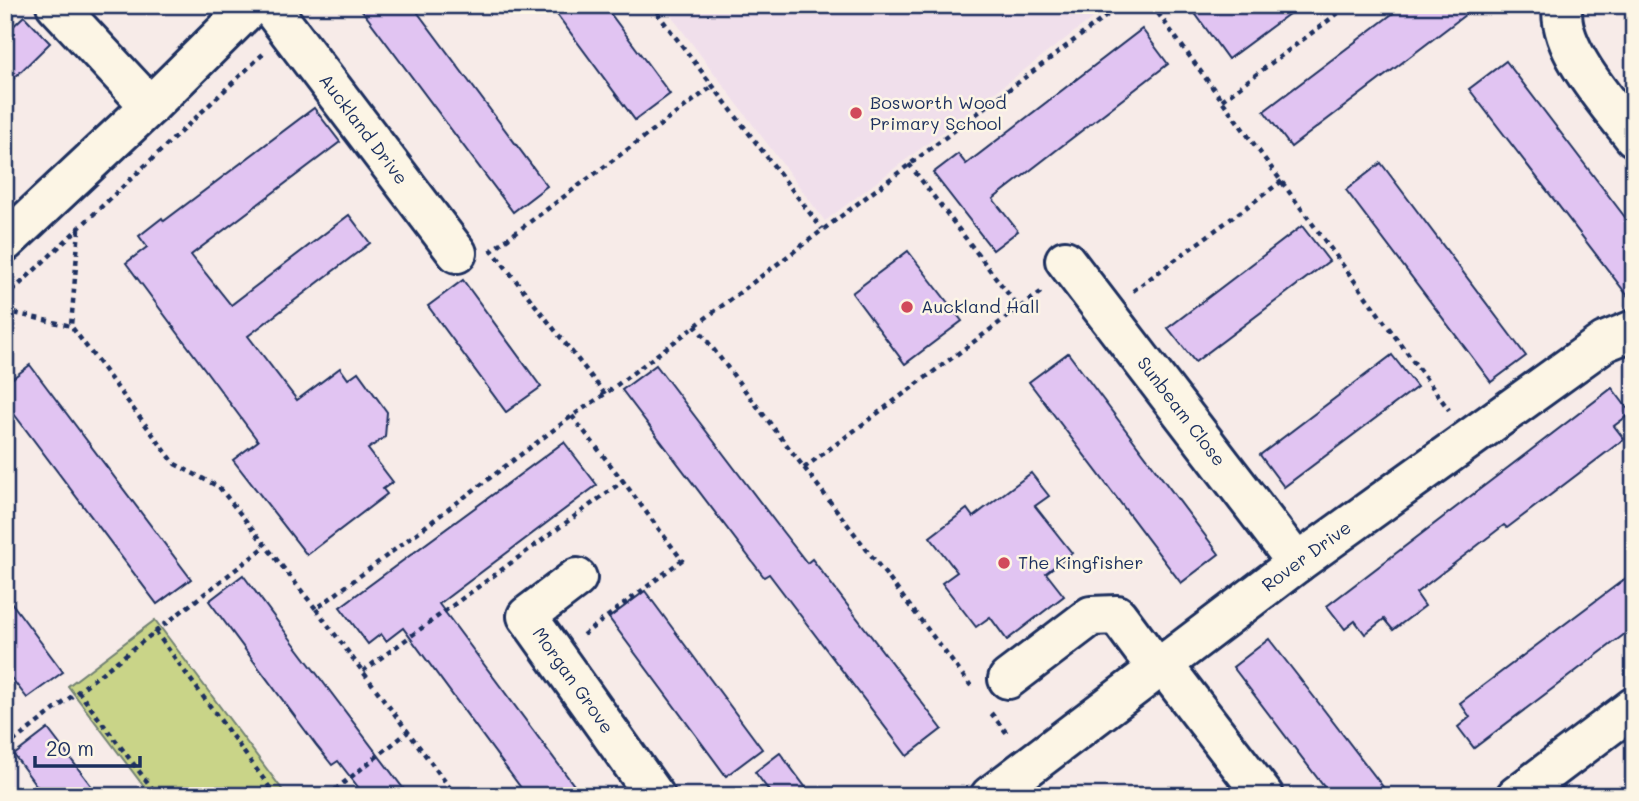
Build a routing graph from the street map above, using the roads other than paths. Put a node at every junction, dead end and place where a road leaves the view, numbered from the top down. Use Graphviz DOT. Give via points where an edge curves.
graph roads {
  1 [pos="56,5"];
  2 [pos="252,5"];
  3 [pos="1563,5"];
  4 [pos="279,18"];
  5 [pos="150,106"];
  6 [pos="1634,137"];
  7 [pos="5,242"];
  8 [pos="457,253"];
  9 [pos="1069,264"];
  10 [pos="1634,330"];
  11 [pos="1297,563"];
  12 [pos="577,578"];
  13 [pos="1161,668"];
  14 [pos="990,692"];
  15 [pos="1634,707"];
  16 [pos="655,796"];
  17 [pos="990,796"];
  18 [pos="1264,796"];
  19 [pos="1516,796"];
  1 -- 5 [label="street"];
  2 -- 5 [label="street"];
  3 -- 6 [label="street" via="1561,14 1572,54"];
  4 -- 8 [label="street, Auckland Drive"];
  5 -- 7 [label="street"];
  9 -- 11 [label="street, Sunbeam Close"];
  10 -- 11 [label="street, Rover Drive" via="1604,342"];
  11 -- 13 [label="street, Rover Drive"];
  12 -- 16 [label="street, Morgan Grove" via="527,616"];
  13 -- 14 [label="street" via="1117,615 1091,616"];
  13 -- 17 [label="street, Rover Drive"];
  13 -- 18 [label="street"];
  15 -- 19 [label="street"];
}
